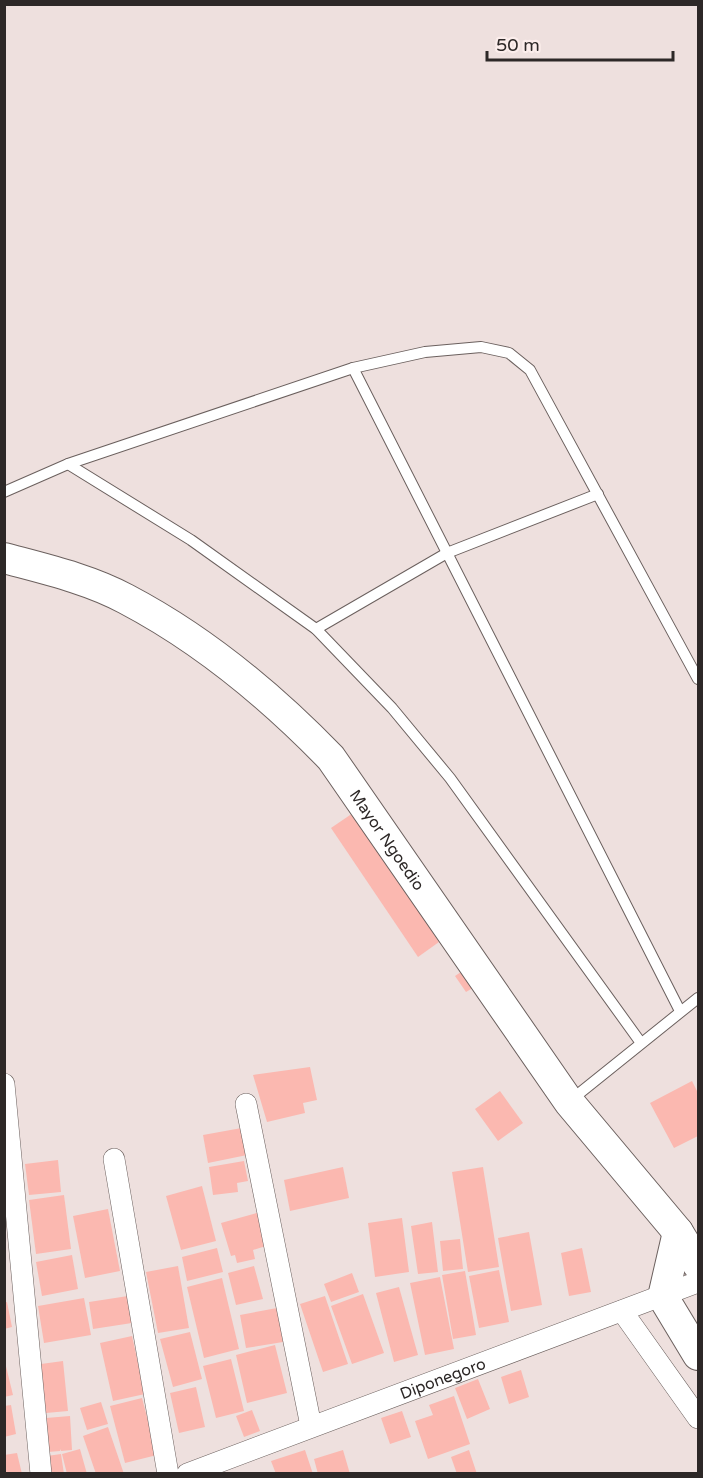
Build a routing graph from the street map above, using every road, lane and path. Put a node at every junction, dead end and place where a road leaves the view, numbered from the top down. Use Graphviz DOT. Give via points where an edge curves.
graph roads {
  1 [pos="353,368"];
  2 [pos="68,464"];
  3 [pos="4,492"];
  4 [pos="598,494"];
  5 [pos="447,553"];
  6 [pos="4,558"];
  7 [pos="316,629"];
  8 [pos="699,679"];
  9 [pos="699,998"];
  10 [pos="680,1011"];
  11 [pos="641,1043"];
  12 [pos="4,1084"];
  13 [pos="568,1102"];
  14 [pos="246,1104"];
  15 [pos="114,1159"];
  16 [pos="678,1232"];
  17 [pos="699,1265"];
  18 [pos="699,1282"];
  19 [pos="663,1297"];
  20 [pos="621,1311"];
  21 [pos="699,1355"];
  22 [pos="699,1419"];
  23 [pos="310,1426"];
  24 [pos="223,1467"];
  25 [pos="41,1473"];
  26 [pos="168,1473"];
  27 [pos="187,1473"];
  1 -- 2 [label="lane"];
  1 -- 4 [label="lane" via="461,348 481,347 509,353 530,370"];
  1 -- 5 [label="lane"];
  2 -- 3 [label="lane"];
  2 -- 7 [label="lane" via="191,540"];
  4 -- 5 [label="lane"];
  4 -- 8 [label="lane"];
  5 -- 7 [label="lane"];
  5 -- 10 [label="lane"];
  6 -- 13 [label="street, Mayor Ngoedio" via="75,578 125,598 233,666 286,711 331,758"];
  7 -- 11 [label="lane" via="392,708 450,778"];
  9 -- 10 [label="lane"];
  10 -- 11 [label="lane"];
  11 -- 13 [label="lane"];
  12 -- 25 [label="street"];
  13 -- 16 [label="street, Mayor Ngoedio"];
  14 -- 23 [label="street"];
  15 -- 26 [label="street"];
  16 -- 17 [label="street, Mayor Ngoedio"];
  16 -- 19 [label="street"];
  18 -- 19 [label="street, Diponegoro"];
  19 -- 20 [label="street, Diponegoro"];
  19 -- 21 [label="street"];
  20 -- 22 [label="street"];
  20 -- 23 [label="street, Diponegoro"];
  23 -- 24 [label="street, Diponegoro"];
  24 -- 27 [label="street, Diponegoro"];
}
